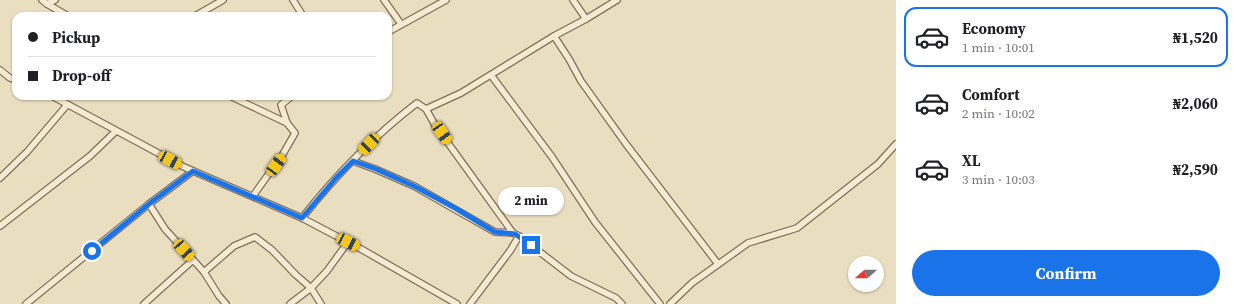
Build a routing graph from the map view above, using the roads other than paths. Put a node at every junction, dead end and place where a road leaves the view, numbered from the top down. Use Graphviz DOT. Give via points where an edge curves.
graph roads {
  1 [pos="42,0"];
  2 [pos="55,0"];
  3 [pos="223,0"];
  4 [pos="293,0"];
  5 [pos="384,0"];
  6 [pos="446,0"];
  7 [pos="573,0"];
  8 [pos="617,0"];
  9 [pos="47,4"];
  10 [pos="61,12"];
  11 [pos="202,12"];
  12 [pos="300,12"];
  13 [pos="586,19"];
  14 [pos="401,24"];
  15 [pos="392,30"];
  16 [pos="554,36"];
  17 [pos="0,70"];
  18 [pos="491,75"];
  19 [pos="12,79"];
  20 [pos="59,100"];
  21 [pos="238,100"];
  22 [pos="287,100"];
  23 [pos="67,105"];
  24 [pos="426,109"];
  25 [pos="287,123"];
  26 [pos="116,131"];
  27 [pos="896,144"];
  28 [pos="353,161"];
  29 [pos="193,171"];
  30 [pos="0,178"];
  31 [pos="253,196"];
  32 [pos="149,204"];
  33 [pos="302,218"];
  34 [pos="0,226"];
  35 [pos="513,233"];
  36 [pos="519,236"];
  37 [pos="348,242"];
  38 [pos="193,260"];
  39 [pos="718,264"];
  40 [pos="204,272"];
  41 [pos="311,288"];
  42 [pos="26,304"];
  43 [pos="144,304"];
  44 [pos="226,304"];
  45 [pos="290,304"];
  46 [pos="321,304"];
  47 [pos="457,304"];
  48 [pos="470,304"];
  49 [pos="622,304"];
  50 [pos="660,304"];
  51 [pos="670,304"];
  1 -- 9 [label="street"];
  2 -- 9 [label="street"];
  3 -- 11 [label="street"];
  4 -- 12 [label="street"];
  5 -- 14 [label="street"];
  6 -- 14 [label="street"];
  7 -- 13 [label="street"];
  8 -- 13 [label="street"];
  9 -- 10 [label="street"];
  13 -- 16 [label="street"];
  14 -- 15 [label="street"];
  16 -- 18 [label="street"];
  16 -- 39 [label="street" via="570,58 581,81 626,144"];
  17 -- 19 [label="street"];
  18 -- 24 [label="street" via="461,93"];
  18 -- 50 [label="street" via="552,157 595,222"];
  20 -- 23 [label="street"];
  21 -- 25 [label="street"];
  22 -- 25 [label="street" via="281,105"];
  23 -- 26 [label="street"];
  23 -- 30 [label="street" via="27,152"];
  24 -- 28 [label="street" via="417,103 390,124"];
  24 -- 35 [label="street"];
  25 -- 31 [label="street" via="295,133"];
  26 -- 29 [label="street"];
  26 -- 34 [label="street" via="90,156"];
  27 -- 39 [label="street" via="878,164 797,228 748,243"];
  28 -- 33 [label="street"];
  28 -- 35 [label="street" via="414,186 495,232"];
  29 -- 31 [label="street"];
  29 -- 32 [label="street"];
  31 -- 33 [label="street"];
  32 -- 38 [label="street" via="165,229"];
  32 -- 42 [label="street"];
  33 -- 37 [label="street"];
  35 -- 36 [label="street"];
  36 -- 48 [label="street"];
  36 -- 49 [label="street" via="571,276 616,298"];
  37 -- 41 [label="street"];
  37 -- 47 [label="street"];
  38 -- 40 [label="street"];
  38 -- 43 [label="street"];
  39 -- 51 [label="street" via="692,283"];
  40 -- 41 [label="street" via="234,246 256,237"];
  40 -- 44 [label="street"];
  41 -- 45 [label="street"];
  41 -- 46 [label="street"];
}
